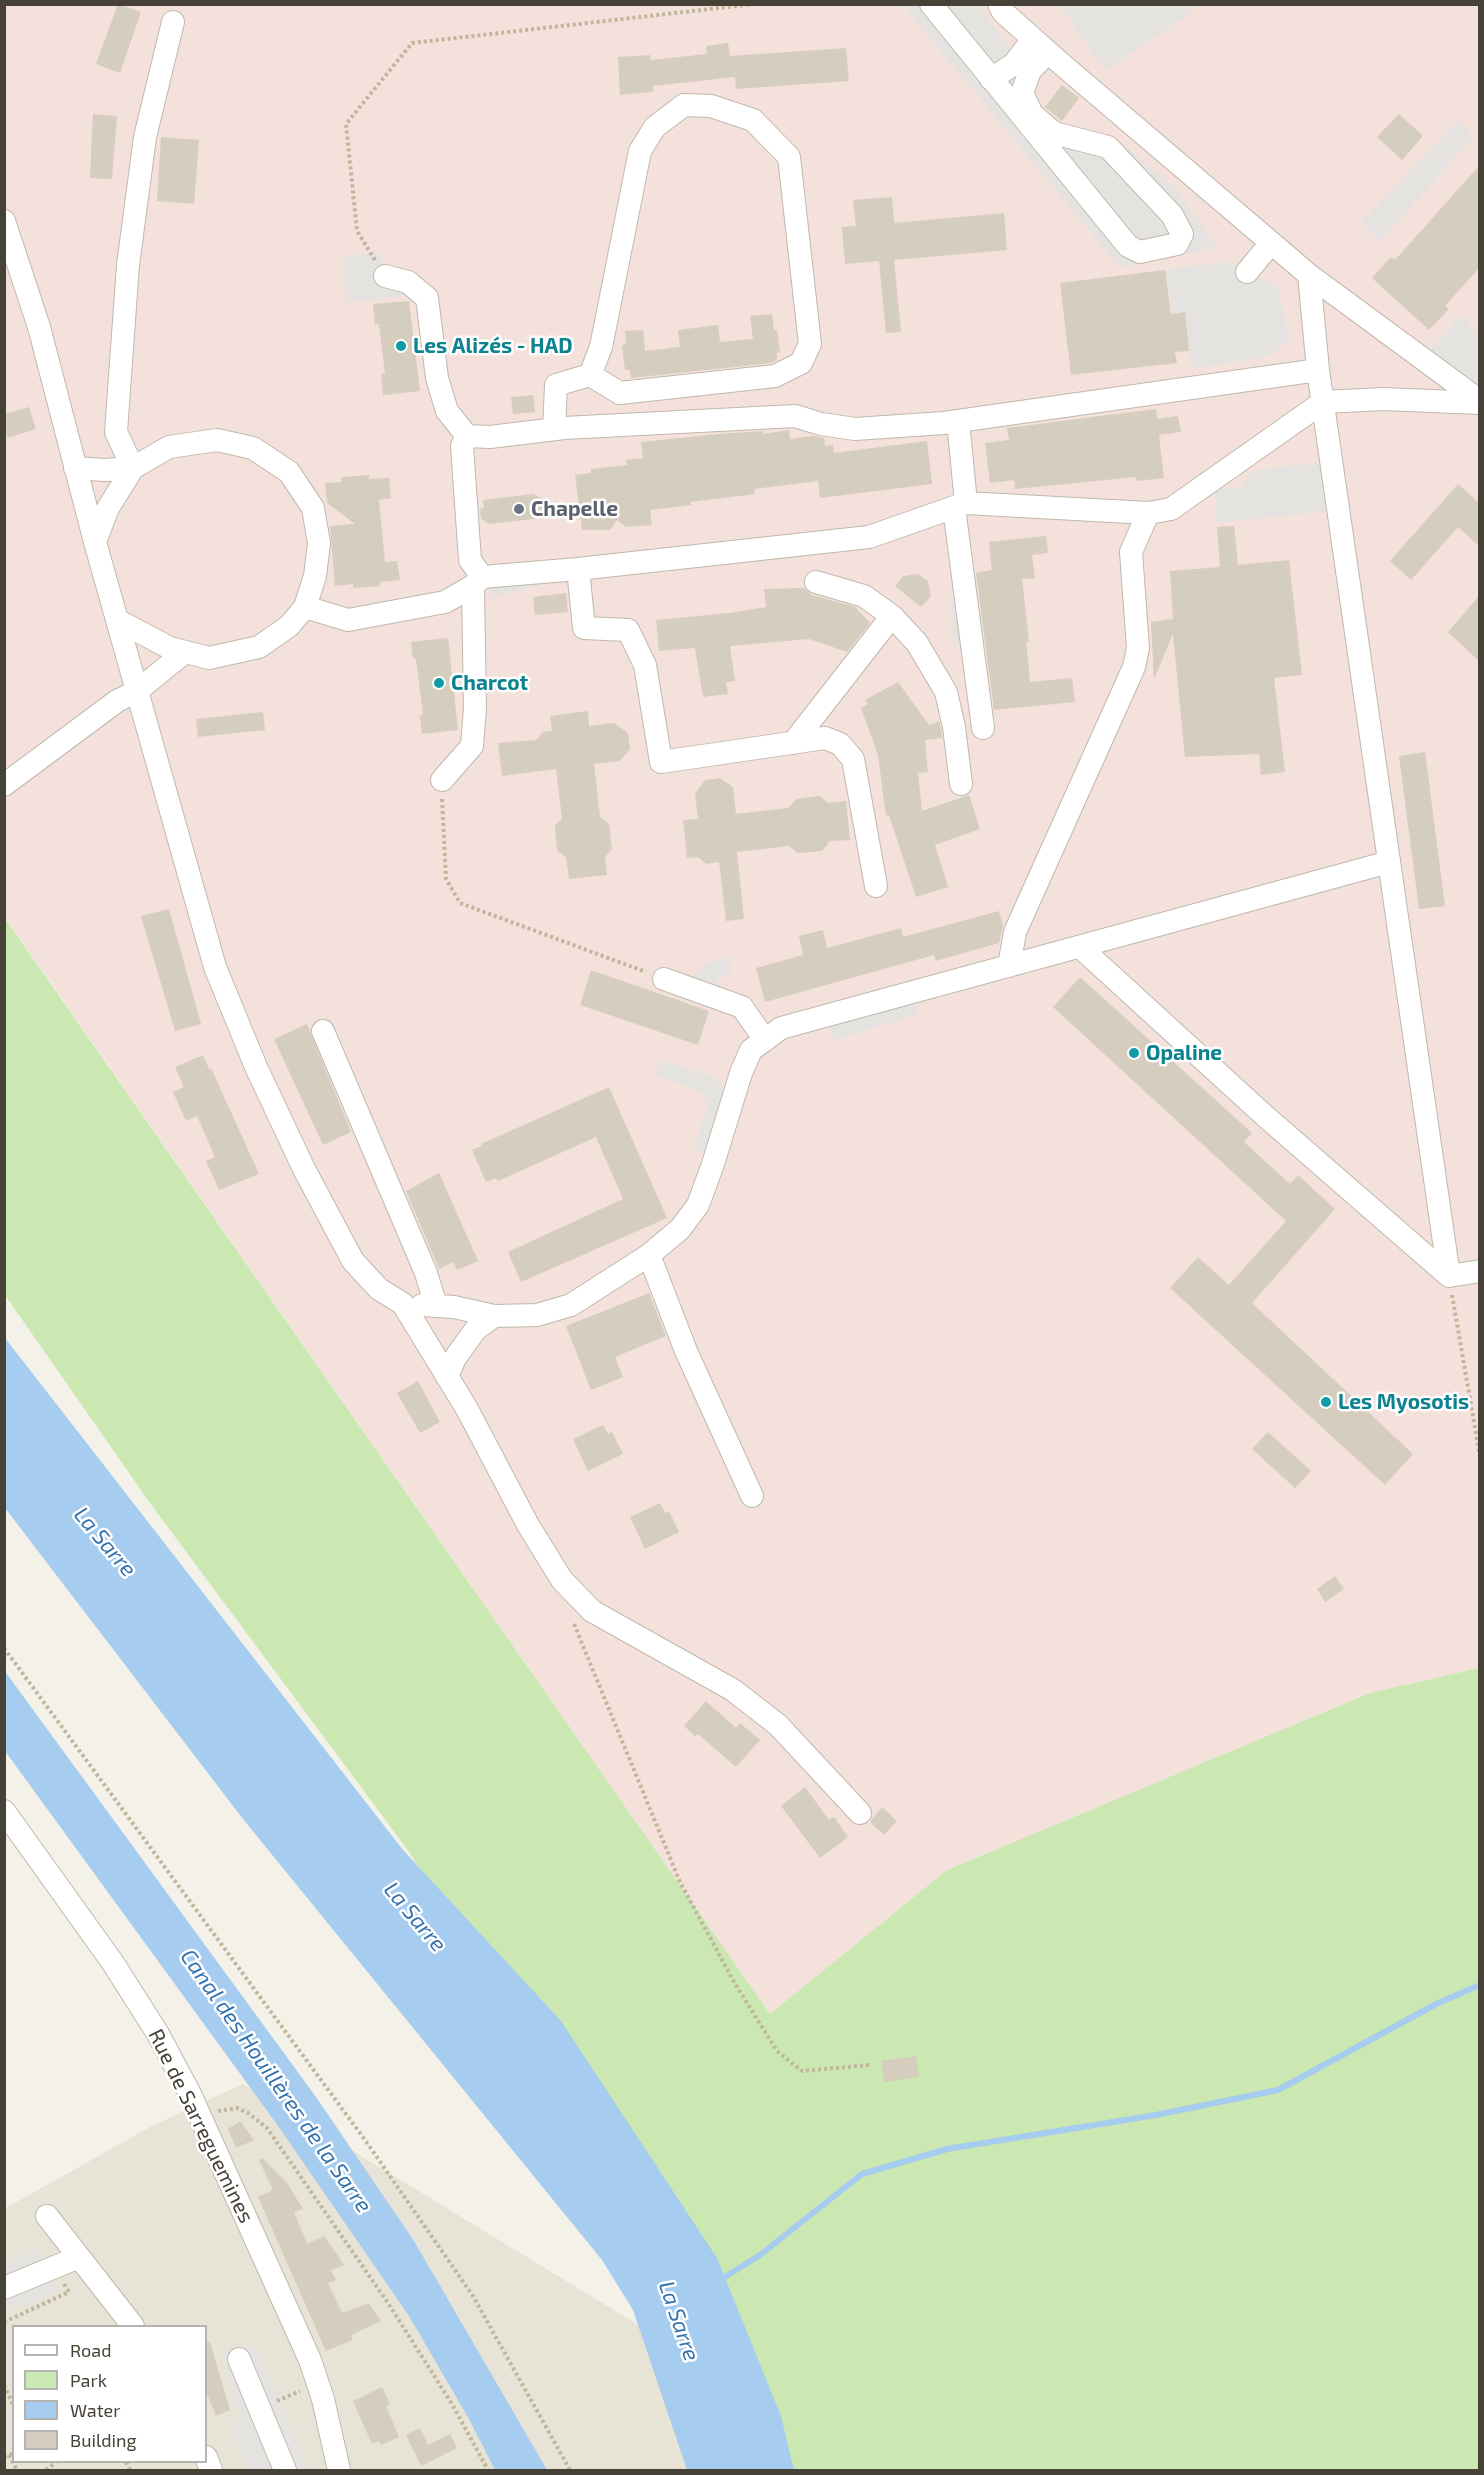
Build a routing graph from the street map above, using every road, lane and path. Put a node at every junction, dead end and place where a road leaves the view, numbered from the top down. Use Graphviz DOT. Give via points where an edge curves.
graph roads {
  1 [pos="754,4"];
  2 [pos="931,4"];
  3 [pos="999,4"];
  4 [pos="173,22"];
  5 [pos="1041,46"];
  6 [pos="991,79"];
  7 [pos="1153,143"];
  8 [pos="1108,147"];
  9 [pos="4,221"];
  10 [pos="1271,243"];
  11 [pos="1248,272"];
  12 [pos="1309,275"];
  13 [pos="385,276"];
  14 [pos="1318,370"];
  15 [pos="590,375"];
  16 [pos="1323,402"];
  17 [pos="1479,402"];
  18 [pos="958,421"];
  19 [pos="554,429"];
  20 [pos="467,436"];
  21 [pos="75,468"];
  22 [pos="133,468"];
  23 [pos="960,506"];
  24 [pos="1148,513"];
  25 [pos="95,542"];
  26 [pos="578,569"];
  27 [pos="477,582"];
  28 [pos="816,582"];
  29 [pos="306,607"];
  30 [pos="892,616"];
  31 [pos="117,620"];
  32 [pos="185,652"];
  33 [pos="137,691"];
  34 [pos="983,728"];
  35 [pos="793,743"];
  36 [pos="442,780"];
  37 [pos="961,784"];
  38 [pos="4,785"];
  39 [pos="1389,862"];
  40 [pos="876,886"];
  41 [pos="1080,947"];
  42 [pos="1009,966"];
  43 [pos="664,979"];
  44 [pos="323,1031"];
  45 [pos="765,1040"];
  46 [pos="649,1255"];
  47 [pos="1479,1271"];
  48 [pos="1449,1276"];
  49 [pos="403,1304"];
  50 [pos="436,1306"];
  51 [pos="494,1316"];
  52 [pos="447,1377"];
  53 [pos="1479,1456"];
  54 [pos="752,1496"];
  55 [pos="581,1600"];
  56 [pos="4,1648"];
  57 [pos="4,1811"];
  58 [pos="860,1813"];
  59 [pos="869,2065"];
  60 [pos="199,2113"];
  61 [pos="47,2216"];
  62 [pos="79,2257"];
  63 [pos="54,2267"];
  64 [pos="4,2288"];
  65 [pos="4,2322"];
  66 [pos="132,2325"];
  67 [pos="239,2359"];
  68 [pos="318,2383"];
  69 [pos="4,2385"];
  70 [pos="12,2403"];
  71 [pos="260,2408"];
  72 [pos="285,2470"];
  73 [pos="339,2470"];
  74 [pos="488,2470"];
  75 [pos="570,2470"];
  1 -- 13 [label="path" via="412,43 346,124 357,231"];
  2 -- 6 [label="street"];
  3 -- 5 [label="street"];
  4 -- 22 [label="street" via="145,137 128,265 116,432"];
  5 -- 6 [label="street"];
  5 -- 7 [label="street"];
  5 -- 8 [label="street" via="1022,93 1032,114 1054,133"];
  6 -- 8 [label="street" via="1128,246 1140,252 1177,243 1182,234 1172,215"];
  7 -- 8 [label="street"];
  7 -- 10 [label="street"];
  9 -- 21 [label="street" via="39,327"];
  10 -- 11 [label="street"];
  10 -- 12 [label="street"];
  12 -- 14 [label="street"];
  12 -- 17 [label="street"];
  13 -- 20 [label="street" via="408,282 427,298 437,378 447,411"];
  14 -- 16 [label="street"];
  14 -- 18 [label="street"];
  15 -- 15 [label="street" via="620,393 775,376 801,363 810,344 789,157 753,120 711,106 684,105 655,126 640,151 601,347"];
  15 -- 19 [label="street" via="556,385"];
  16 -- 17 [label="street"];
  16 -- 24 [label="street" via="1189,498 1171,509"];
  16 -- 39 [label="street"];
  18 -- 19 [label="street" via="855,429 795,416"];
  18 -- 23 [label="street"];
  19 -- 20 [label="street"];
  20 -- 27 [label="street" via="462,446 470,560"];
  21 -- 22 [label="street"];
  21 -- 25 [label="street"];
  22 -- 25 [label="street" via="108,508"];
  22 -- 29 [label="street" via="169,447 217,440 253,448 290,472 313,508 319,543"];
  23 -- 24 [label="street"];
  23 -- 26 [label="street" via="869,537"];
  23 -- 34 [label="street"];
  24 -- 42 [label="street" via="1131,552 1138,648 1134,667 1015,932"];
  25 -- 31 [label="street"];
  26 -- 27 [label="street"];
  26 -- 35 [label="street" via="584,628 628,630 645,665 661,762"];
  27 -- 29 [label="street" via="446,602 348,620"];
  27 -- 36 [label="street" via="472,746"];
  28 -- 30 [label="street" via="864,596"];
  29 -- 32 [label="street" via="289,626 259,647 209,658"];
  30 -- 35 [label="street"];
  30 -- 37 [label="street" via="916,644 946,692"];
  31 -- 32 [label="street"];
  31 -- 33 [label="street"];
  32 -- 33 [label="street"];
  33 -- 38 [label="street" via="117,701"];
  33 -- 49 [label="street" via="215,967 256,1067 353,1261 379,1289"];
  35 -- 40 [label="street" via="825,738 840,744 853,759"];
  36 -- 43 [label="path" via="446,879 460,903"];
  39 -- 41 [label="street"];
  39 -- 48 [label="street"];
  41 -- 42 [label="street"];
  41 -- 48 [label="street" via="1265,1116"];
  42 -- 45 [label="street" via="818,1016 781,1028"];
  43 -- 45 [label="street" via="742,1007"];
  44 -- 50 [label="street" via="422,1263"];
  45 -- 46 [label="street" via="751,1050 741,1073 698,1205 680,1229"];
  46 -- 51 [label="street" via="571,1305 537,1315"];
  46 -- 54 [label="street" via="686,1351"];
  47 -- 48 [label="street"];
  48 -- 53 [label="path"];
  49 -- 50 [label="street"];
  49 -- 52 [label="street"];
  50 -- 51 [label="street"];
  51 -- 52 [label="street" via="476,1329"];
  52 -- 55 [label="street" via="528,1525 562,1580"];
  55 -- 58 [label="street" via="592,1611 733,1690 777,1725"];
  55 -- 59 [label="path" via="574,1623 582,1644 680,1882 740,1992 777,2051 802,2071"];
  56 -- 75 [label="path" via="372,2150 472,2296"];
  57 -- 60 [label="street, Rue de Sarreguemines" via="113,1963 158,2034"];
  60 -- 68 [label="street, Rue de Sarreguemines"];
  60 -- 74 [label="path" via="237,2108 267,2128 388,2303 452,2404"];
  61 -- 62 [label="street"];
  62 -- 63 [label="street"];
  62 -- 66 [label="street"];
  63 -- 64 [label="street"];
  63 -- 65 [label="path" via="69,2292"];
  67 -- 71 [label="street"];
  68 -- 71 [label="path"];
  68 -- 73 [label="street, Rue de Sarreguemines"];
  69 -- 70 [label="path"];
  71 -- 72 [label="street"];
}
